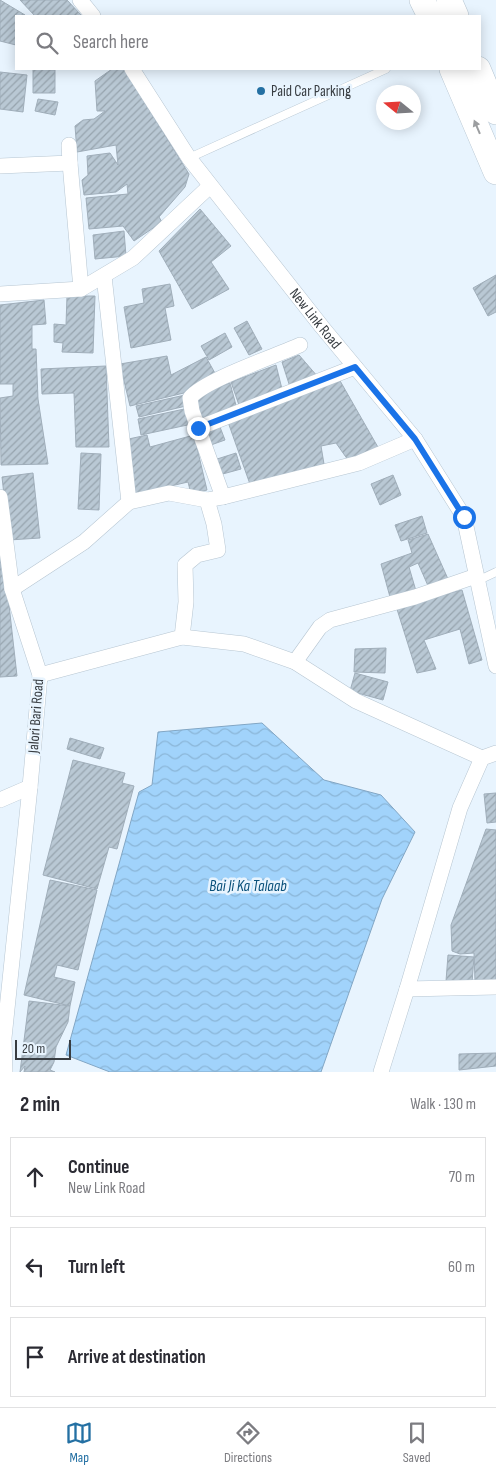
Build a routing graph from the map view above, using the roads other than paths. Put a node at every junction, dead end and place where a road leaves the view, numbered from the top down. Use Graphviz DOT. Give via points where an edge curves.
graph roads {
  1 [pos="80,0"];
  2 [pos="422,0"];
  3 [pos="449,0"];
  4 [pos="92,15"];
  5 [pos="430,15"];
  6 [pos="456,15"];
  7 [pos="133,70"];
  8 [pos="384,70"];
  9 [pos="452,70"];
  10 [pos="478,70"];
  11 [pos="496,112"];
  12 [pos="69,145"];
  13 [pos="189,158"];
  14 [pos="70,163"];
  15 [pos="0,166"];
  16 [pos="496,172"];
  17 [pos="210,186"];
  18 [pos="104,276"];
  19 [pos="81,289"];
  20 [pos="0,294"];
  21 [pos="300,345"];
  22 [pos="355,367"];
  23 [pos="198,428"];
  24 [pos="415,439"];
  25 [pos="0,497"];
  26 [pos="222,497"];
  27 [pos="207,500"];
  28 [pos="128,502"];
  29 [pos="496,572"];
  30 [pos="477,578"];
  31 [pos="12,589"];
  32 [pos="182,637"];
  33 [pos="295,662"];
  34 [pos="496,666"];
  35 [pos="40,674"];
  36 [pos="489,755"];
  37 [pos="30,787"];
  38 [pos="0,800"];
  39 [pos="496,987"];
  40 [pos="407,989"];
  41 [pos="2,1038"];
  42 [pos="5,1072"];
  43 [pos="381,1072"];
  1 -- 4 [label="street"];
  2 -- 5 [label="main road"];
  3 -- 6 [label="main road"];
  7 -- 13 [label="street, New Link Road"];
  8 -- 13 [label="lane"];
  16 -- 9 [label="main road, one-way"];
  10 -- 11 [label="main road"];
  12 -- 14 [label="street"];
  13 -- 17 [label="street, New Link Road"];
  14 -- 15 [label="street"];
  14 -- 19 [label="street"];
  17 -- 18 [label="street" via="132,258"];
  17 -- 22 [label="street, New Link Road"];
  18 -- 19 [label="street"];
  18 -- 28 [label="street"];
  19 -- 20 [label="street"];
  21 -- 23 [label="street" via="194,393 190,403"];
  22 -- 23 [label="street"];
  22 -- 24 [label="street, New Link Road"];
  23 -- 26 [label="street"];
  24 -- 26 [label="street" via="359,463"];
  24 -- 30 [label="street, New Link Road" via="464,517"];
  25 -- 31 [label="street, Jalori Bari Road"];
  26 -- 27 [label="street"];
  27 -- 28 [label="street" via="170,493"];
  27 -- 32 [label="street" via="218,550 197,554 185,565 186,602"];
  28 -- 31 [label="street" via="84,542"];
  29 -- 30 [label="lane"];
  30 -- 33 [label="street" via="330,620 320,627"];
  30 -- 34 [label="street, New Link Road"];
  31 -- 35 [label="street, Jalori Bari Road"];
  32 -- 33 [label="street" via="244,644"];
  32 -- 35 [label="street"];
  33 -- 36 [label="street" via="356,701"];
  35 -- 37 [label="street, Jalori Bari Road"];
  36 -- 40 [label="street" via="460,808"];
  37 -- 38 [label="street"];
  37 -- 41 [label="street, Jalori Bari Road"];
  39 -- 40 [label="street"];
  40 -- 43 [label="street"];
  41 -- 42 [label="street, Jalori Bari Road"];
}
